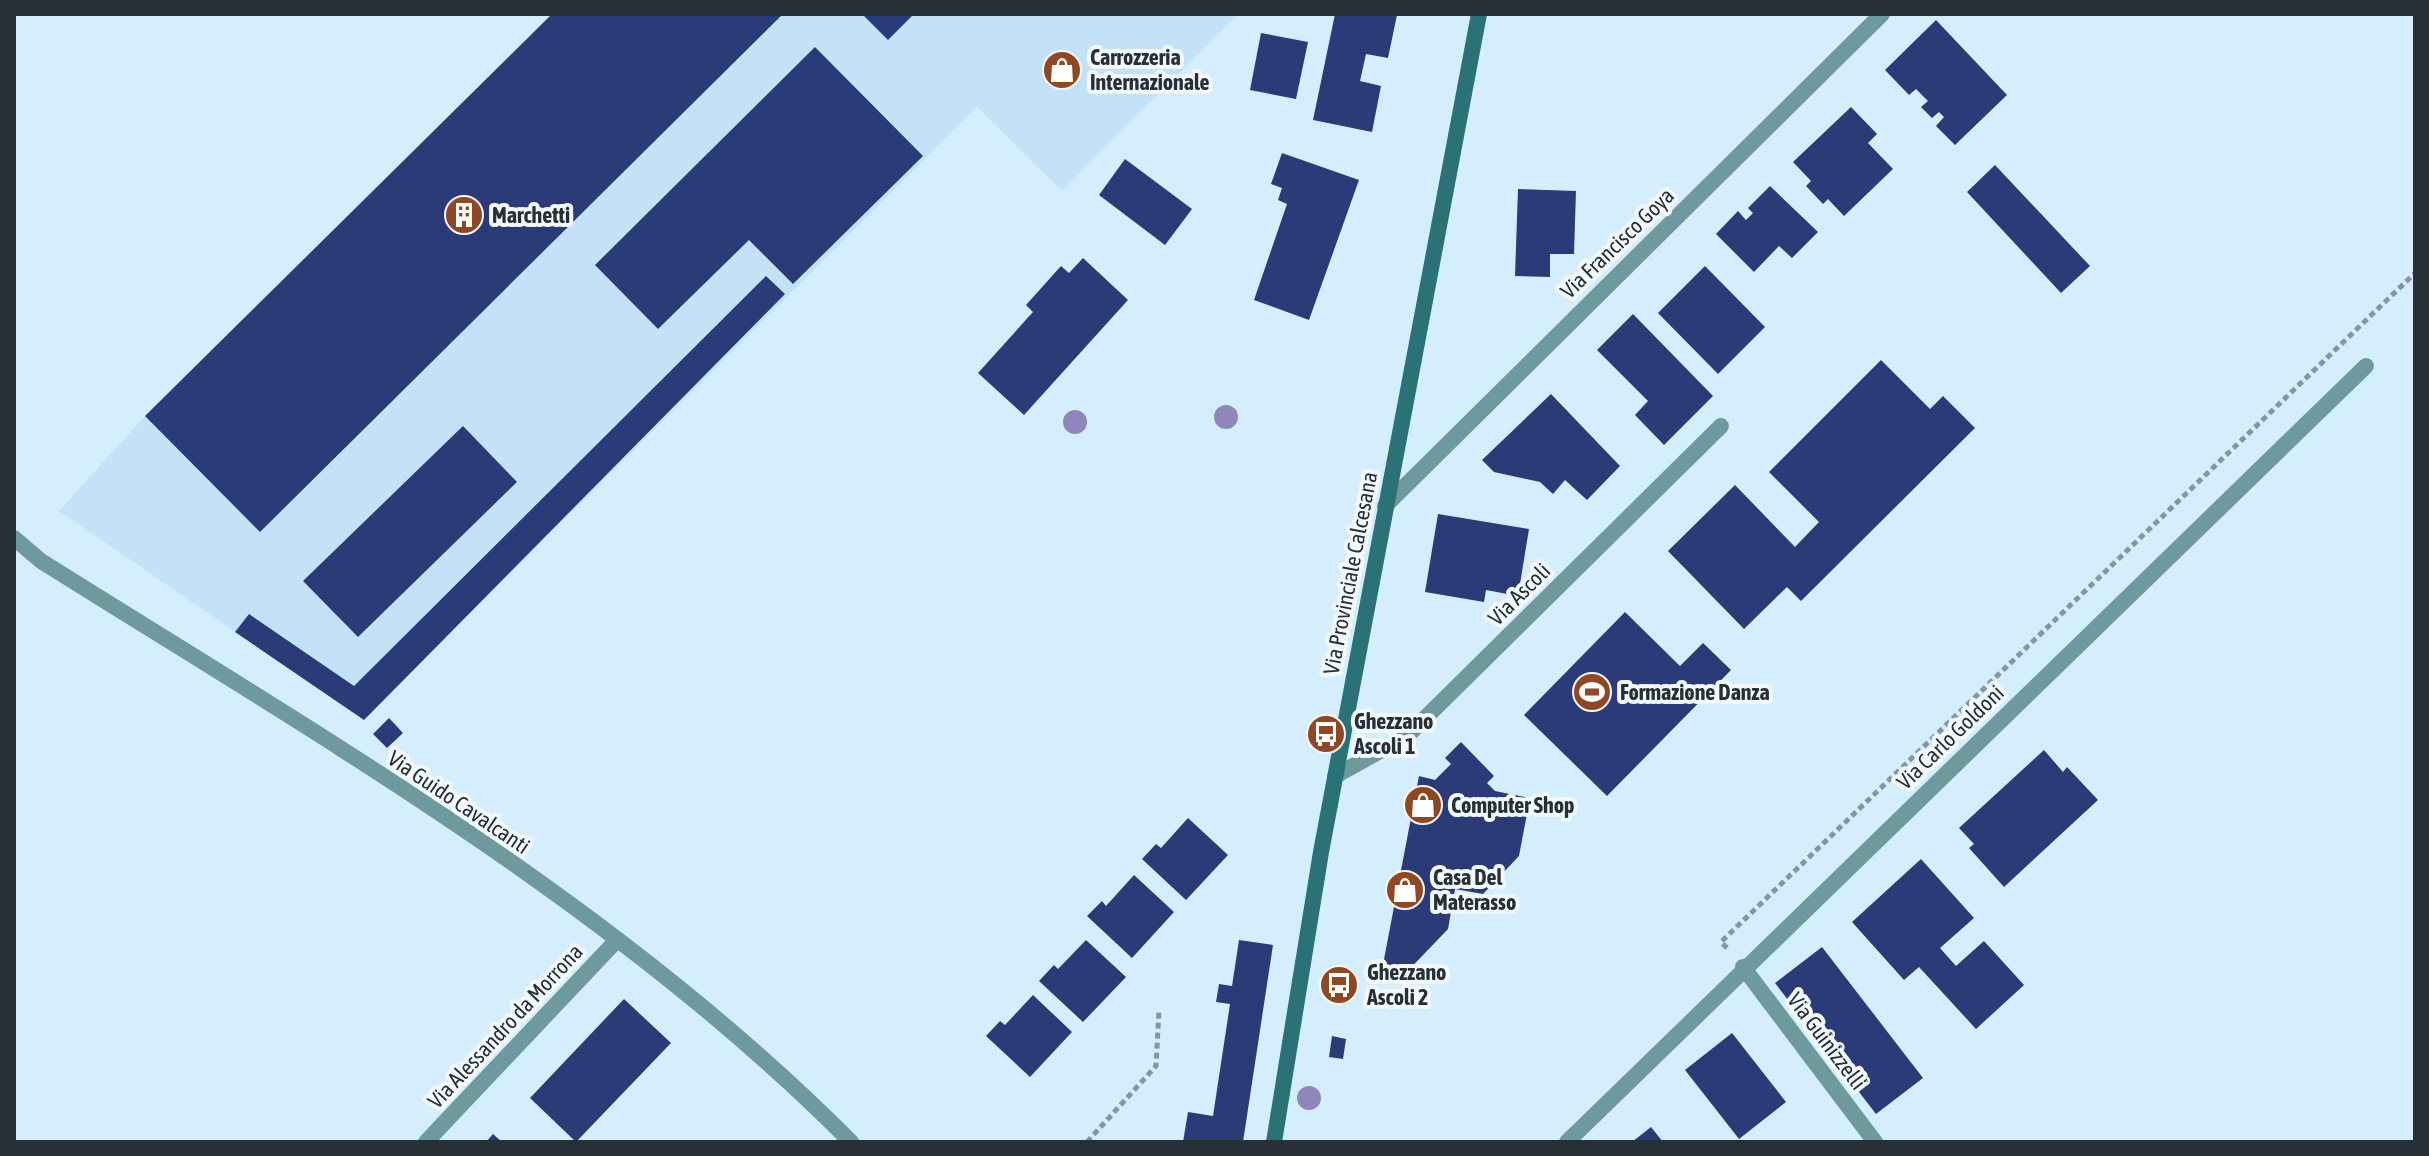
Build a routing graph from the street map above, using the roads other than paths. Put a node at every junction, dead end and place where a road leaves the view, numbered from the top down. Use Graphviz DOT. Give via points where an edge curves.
graph roads {
  1 [pos="1479,14"];
  2 [pos="1882,14"];
  3 [pos="2366,366"];
  4 [pos="1721,426"];
  5 [pos="1385,506"];
  6 [pos="14,538"];
  7 [pos="1335,776"];
  8 [pos="617,940"];
  9 [pos="1743,967"];
  10 [pos="426,1142"];
  11 [pos="851,1142"];
  12 [pos="1274,1142"];
  13 [pos="1567,1142"];
  14 [pos="1875,1142"];
  1 -- 5 [label="main road, Via Provinciale Calcesana"];
  2 -- 5 [label="street, Via Francisco Goya"];
  3 -- 9 [label="street, Via Carlo Goldoni"];
  4 -- 7 [label="street, Via Ascoli" via="1407,736"];
  5 -- 7 [label="main road, Via Provinciale Calcesana"];
  6 -- 8 [label="street, Via Guido Cavalcanti" via="41,561 360,762"];
  7 -- 12 [label="main road, Via Provinciale Calcesana"];
  8 -- 10 [label="street, Via Alessandro da Morrona"];
  8 -- 11 [label="street, Via Guido Cavalcanti" via="742,1040"];
  9 -- 13 [label="street, Via Carlo Goldoni"];
  9 -- 14 [label="street, Via Guinizzelli"];
}
